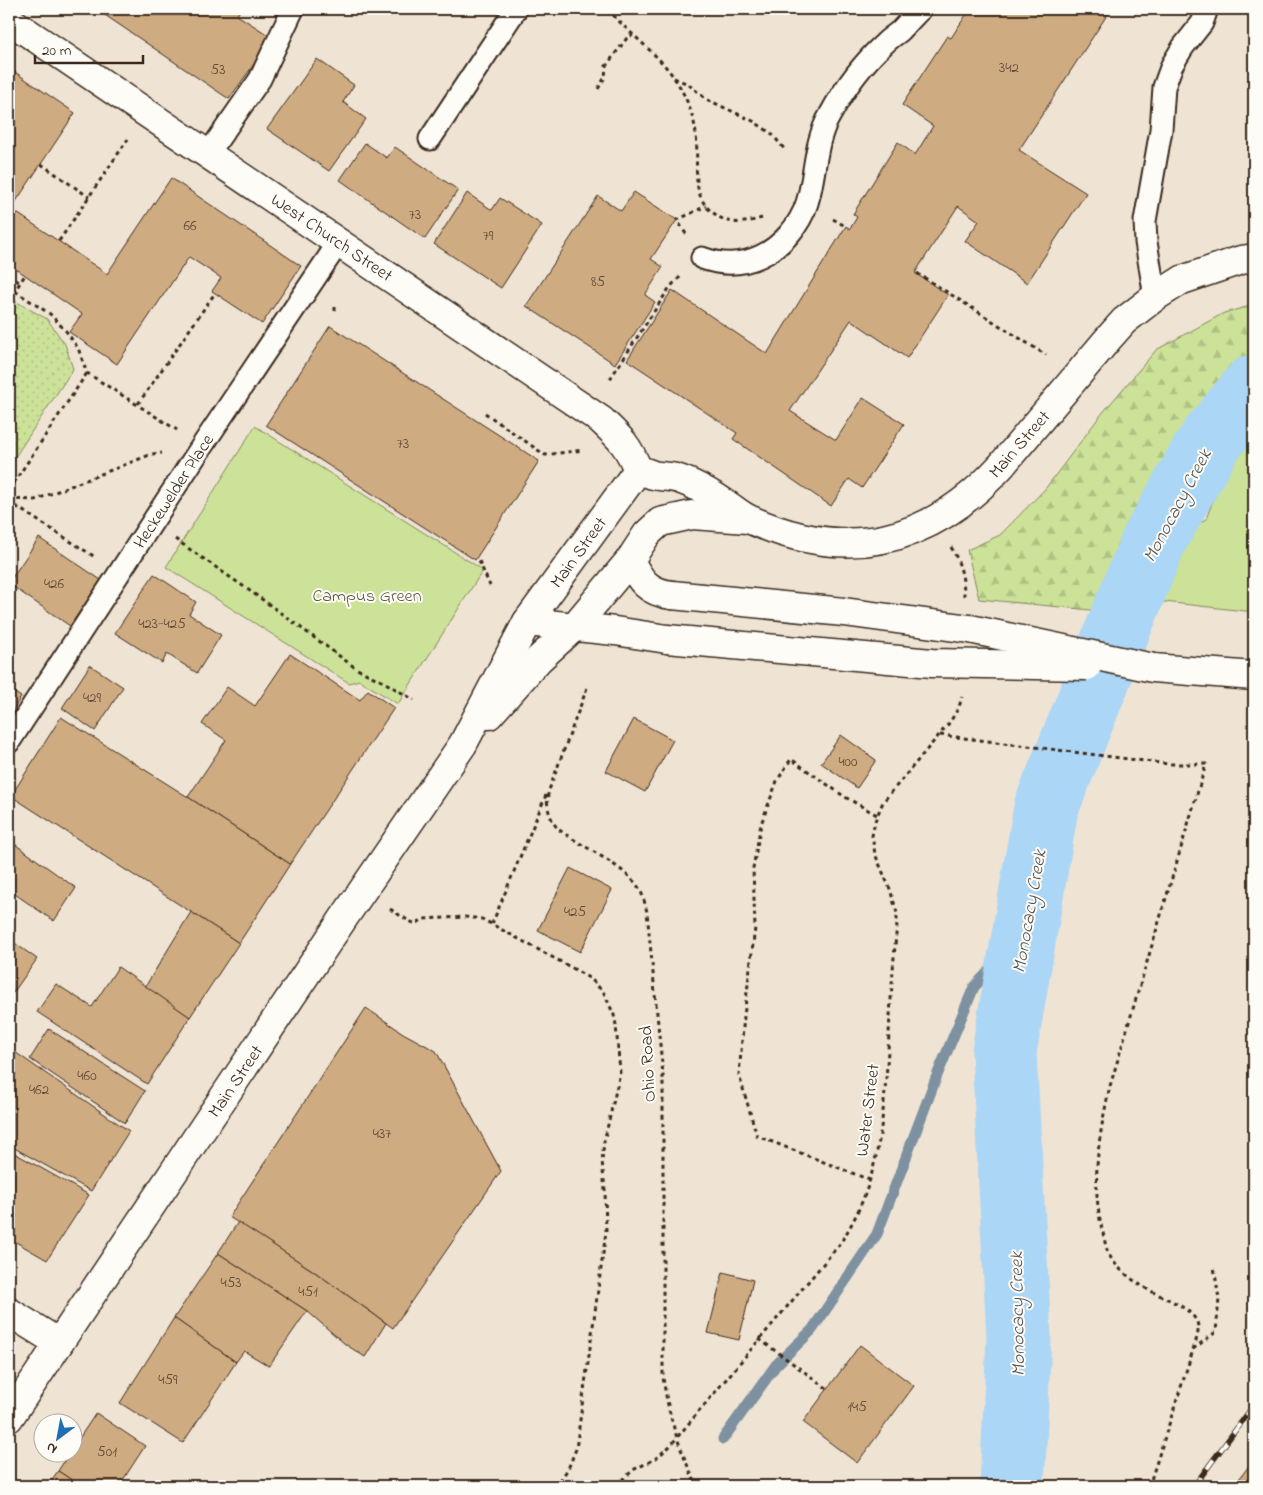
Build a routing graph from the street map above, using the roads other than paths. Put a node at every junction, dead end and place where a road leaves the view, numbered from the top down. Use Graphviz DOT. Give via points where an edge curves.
graph roads {
  1 [pos="293,9"];
  2 [pos="516,9"];
  3 [pos="921,9"];
  4 [pos="1207,9"];
  5 [pos="9,20"];
  6 [pos="430,139"];
  7 [pos="208,154"];
  8 [pos="339,242"];
  9 [pos="702,258"];
  10 [pos="1254,258"];
  11 [pos="1155,296"];
  12 [pos="638,470"];
  13 [pos="748,519"];
  14 [pos="630,560"];
  15 [pos="528,622"];
  16 [pos="574,627"];
  17 [pos="1153,668"];
  18 [pos="1254,676"];
  19 [pos="9,742"];
  20 [pos="463,744"];
  21 [pos="9,1312"];
  22 [pos="59,1343"];
  23 [pos="9,1418"];
  1 -- 7 [label="lane" via="260,79"];
  2 -- 6 [label="lane"];
  3 -- 9 [label="lane" via="860,70 830,115 818,145 807,202 800,218 778,246 743,262 723,263"];
  4 -- 11 [label="lane" via="1202,23 1172,65 1164,87 1162,130 1144,221"];
  5 -- 7 [label="main road, West Church Street"];
  7 -- 8 [label="main road, West Church Street"];
  8 -- 12 [label="main road, West Church Street" via="601,420 622,439"];
  8 -- 19 [label="lane, Heckewelder Place"];
  10 -- 11 [label="main road, Main Street" via="1182,280"];
  11 -- 13 [label="main road, Main Street" via="1108,338 991,477 965,501 938,519 884,539 851,543 818,541"];
  12 -- 13 [label="main road, Main Street" via="679,479 710,492"];
  12 -- 15 [label="main road, Main Street"];
  13 -- 14 [label="main road, Main Street" via="692,515 660,522 647,534"];
  14 -- 16 [label="main road, Main Street"];
  14 -- 17 [label="main road, bridge" via="644,583 658,593 970,629"];
  15 -- 16 [label="main road"];
  15 -- 20 [label="main road, Main Street"];
  16 -- 17 [label="main road, bridge" via="667,639 932,663"];
  16 -- 20 [label="main road, Main Street" via="539,659"];
  17 -- 18 [label="main road"];
  20 -- 22 [label="main road, Main Street"];
  21 -- 22 [label="main road"];
  22 -- 23 [label="main road, Main Street"];
}
